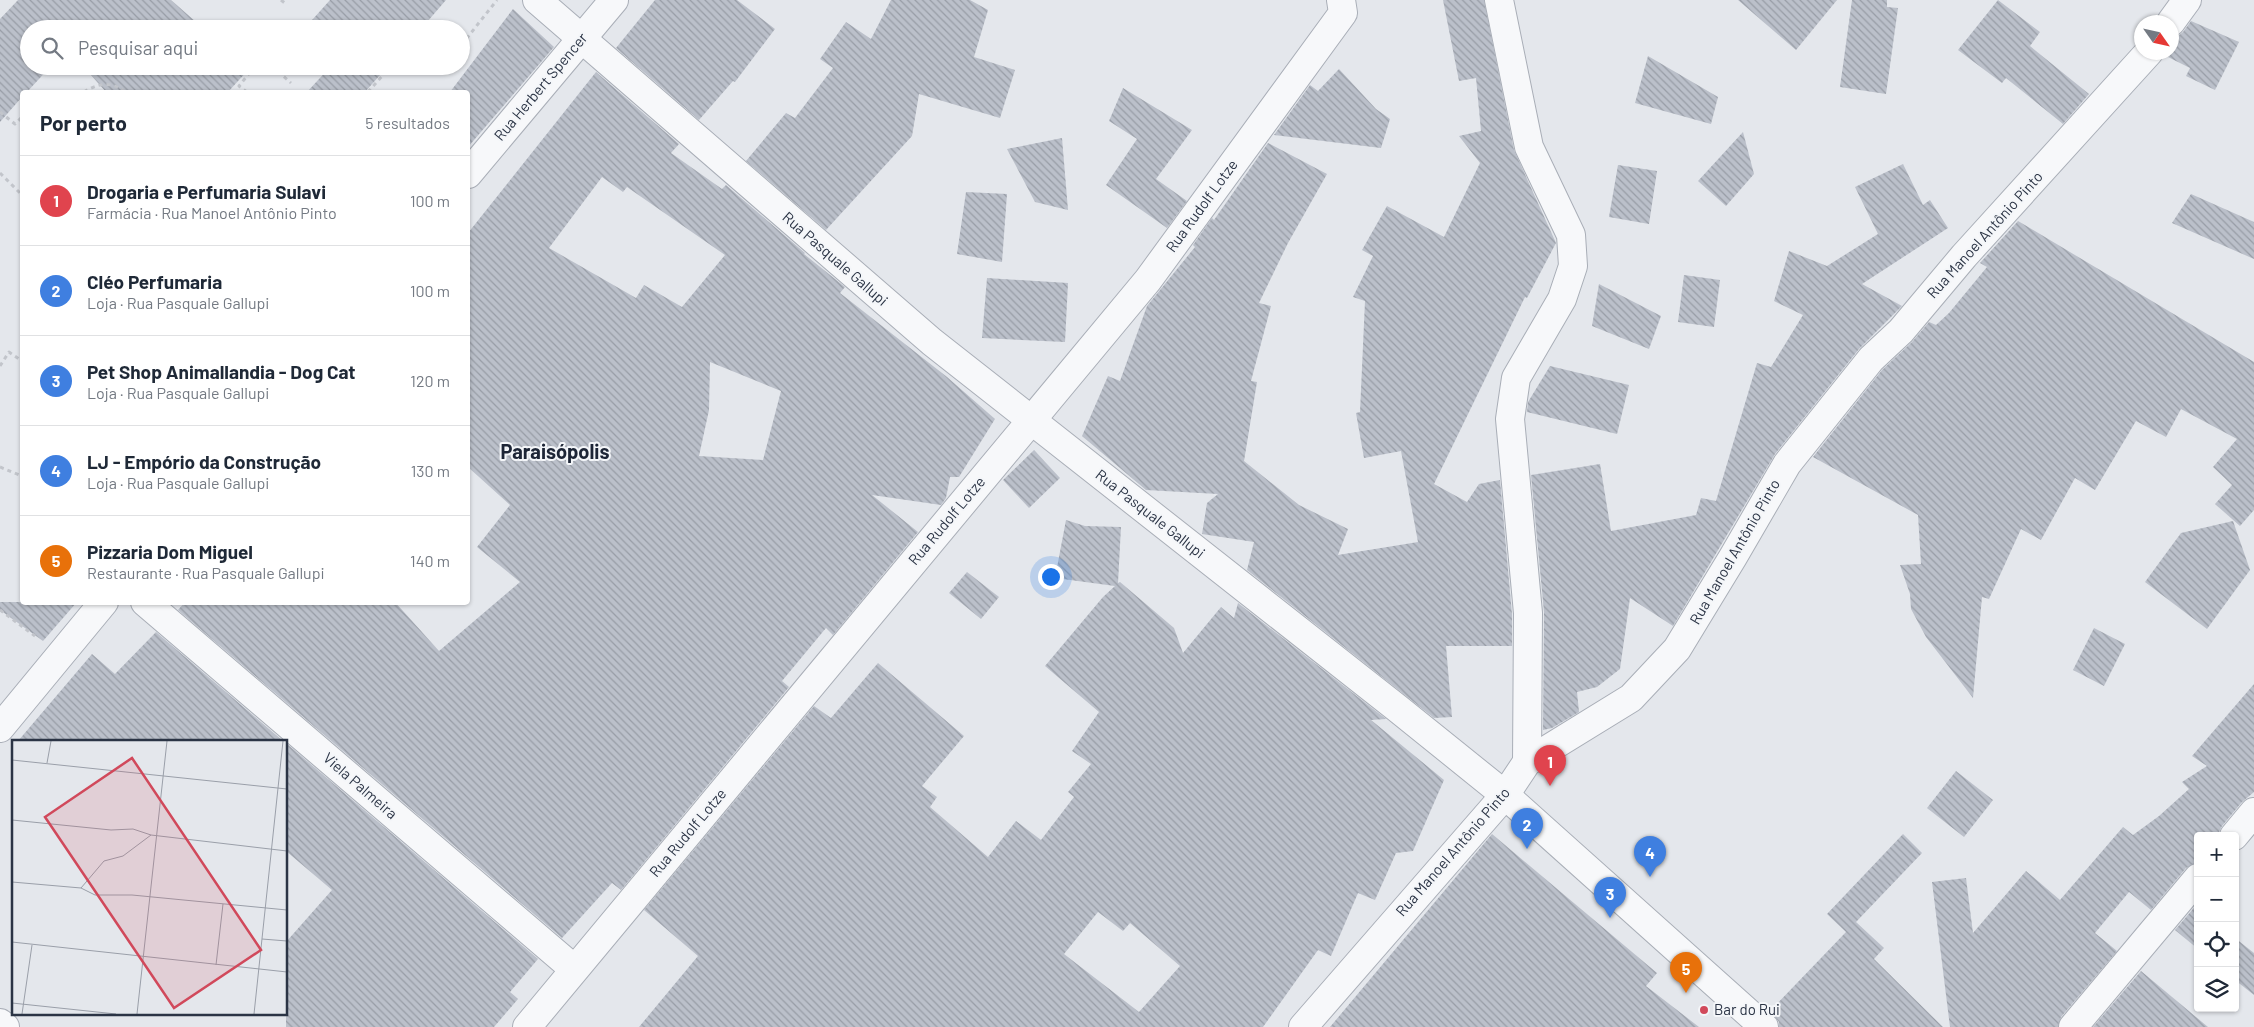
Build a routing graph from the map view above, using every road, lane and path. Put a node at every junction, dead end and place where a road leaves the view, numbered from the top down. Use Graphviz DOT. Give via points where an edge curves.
graph roads {
  1 [pos="281,0"];
  2 [pos="497,0"];
  3 [pos="537,0"];
  4 [pos="614,0"];
  5 [pos="1342,0"];
  6 [pos="1500,0"];
  7 [pos="2187,0"];
  8 [pos="286,4"];
  9 [pos="2176,15"];
  10 [pos="470,34"];
  11 [pos="581,40"];
  12 [pos="2142,60"];
  13 [pos="248,75"];
  14 [pos="282,75"];
  15 [pos="384,75"];
  16 [pos="291,83"];
  17 [pos="89,90"];
  18 [pos="123,90"];
  19 [pos="244,90"];
  20 [pos="370,90"];
  21 [pos="0,112"];
  22 [pos="20,119"];
  23 [pos="470,172"];
  24 [pos="0,173"];
  25 [pos="20,193"];
  26 [pos="20,360"];
  27 [pos="0,366"];
  28 [pos="1031,421"];
  29 [pos="0,467"];
  30 [pos="20,475"];
  31 [pos="101,605"];
  32 [pos="149,605"];
  33 [pos="0,610"];
  34 [pos="60,654"];
  35 [pos="0,728"];
  36 [pos="1527,762"];
  37 [pos="1504,795"];
  38 [pos="2254,812"];
  39 [pos="2237,832"];
  40 [pos="2194,883"];
  41 [pos="574,969"];
  42 [pos="0,1023"];
  43 [pos="5,1027"];
  44 [pos="527,1027"];
  45 [pos="1303,1027"];
  46 [pos="1764,1027"];
  47 [pos="2073,1027"];
  1 -- 8 [label="path"];
  2 -- 10 [label="path"];
  3 -- 11 [label="street, Rua Pasquale Gallupi"];
  4 -- 11 [label="street, Rua Herbert Spencer"];
  5 -- 28 [label="street, Rua Rudolf Lotze" via="1343,13 1148,280"];
  6 -- 36 [label="street" via="1528,147 1571,235 1573,266 1562,299 1516,378 1510,419 1528,613"];
  7 -- 9 [label="street"];
  11 -- 23 [label="street, Rua Herbert Spencer"];
  11 -- 28 [label="street, Rua Pasquale Gallupi" via="932,342"];
  12 -- 36 [label="street, Rua Manoel Antônio Pinto" via="1964,256 1901,331 1872,359 1787,464 1677,649 1631,698"];
  13 -- 19 [label="path" via="239,86"];
  14 -- 16 [label="path"];
  15 -- 20 [label="path"];
  17 -- 18 [label="path" via="104,84"];
  21 -- 22 [label="path" via="15,124"];
  24 -- 25 [label="path"];
  26 -- 27 [label="path" via="9,352"];
  28 -- 37 [label="street, Rua Pasquale Gallupi"];
  28 -- 41 [label="street, Rua Rudolf Lotze"];
  29 -- 30 [label="path"];
  31 -- 34 [label="street"];
  32 -- 41 [label="street, Viela Palmeira"];
  33 -- 34 [label="path"];
  34 -- 35 [label="street"];
  36 -- 37 [label="street, Rua Manoel Antônio Pinto"];
  37 -- 45 [label="street, Rua Manoel Antônio Pinto"];
  37 -- 46 [label="street, Rua Pasquale Gallupi"];
  38 -- 39 [label="street"];
  40 -- 47 [label="street"];
  41 -- 44 [label="street, Rua Rudolf Lotze"];
  42 -- 43 [label="street"];
}
